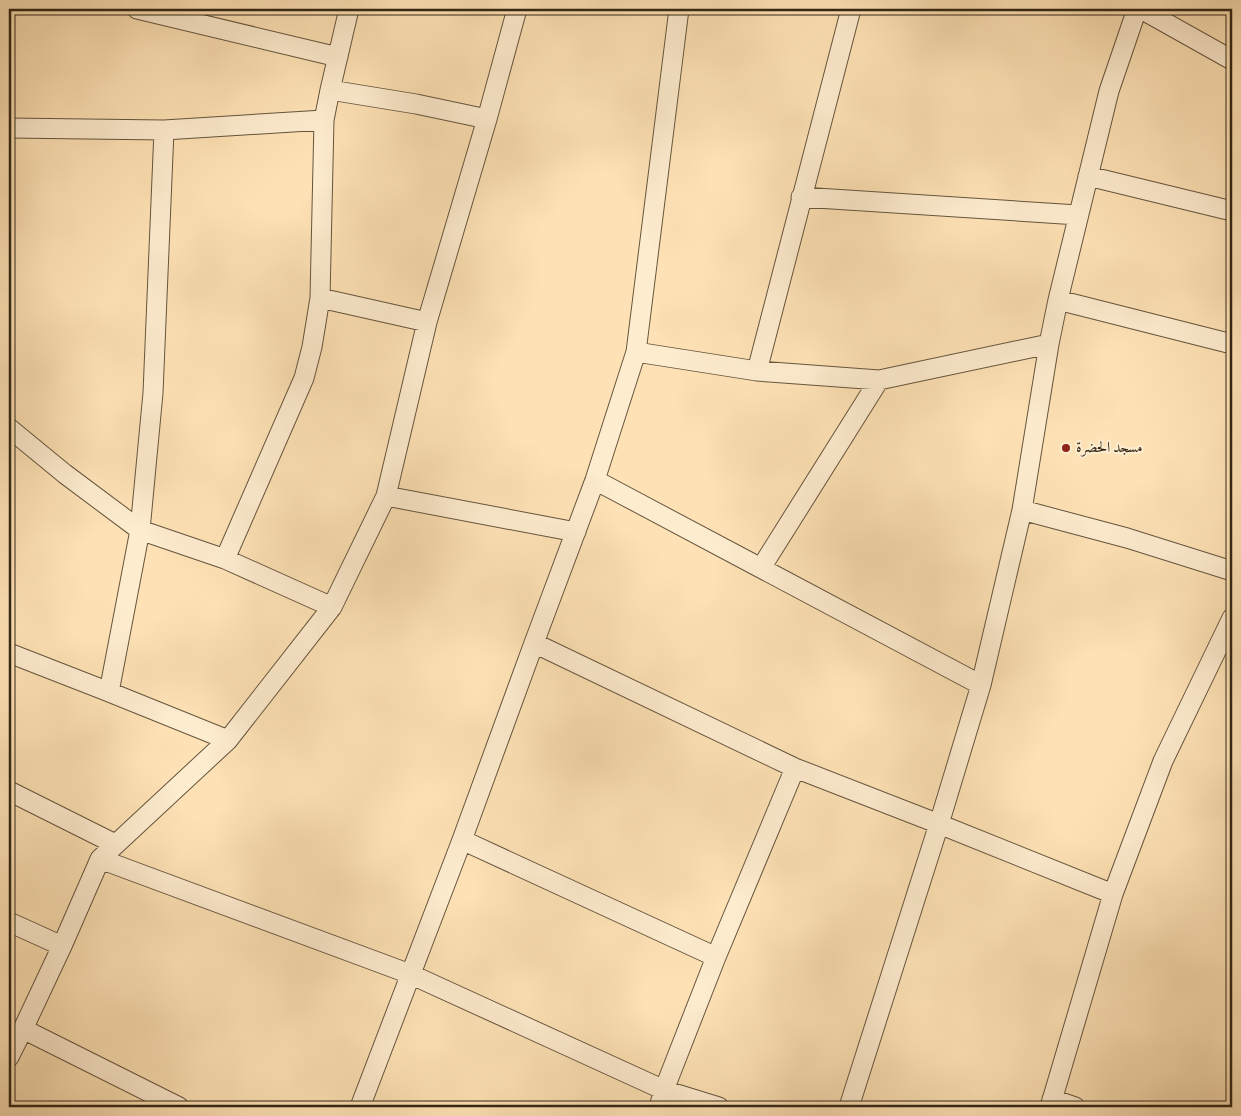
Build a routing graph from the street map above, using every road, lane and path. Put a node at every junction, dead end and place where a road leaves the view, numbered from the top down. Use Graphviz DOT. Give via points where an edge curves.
graph roads {
  1 [pos="137,9"];
  2 [pos="349,9"];
  3 [pos="517,9"];
  4 [pos="679,9"];
  5 [pos="851,9"];
  6 [pos="1139,9"];
  7 [pos="338,57"];
  8 [pos="1232,60"];
  9 [pos="330,90"];
  10 [pos="487,119"];
  11 [pos="324,120"];
  12 [pos="9,128"];
  13 [pos="164,130"];
  14 [pos="1088,176"];
  15 [pos="802,197"];
  16 [pos="1232,210"];
  17 [pos="1078,215"];
  18 [pos="320,298"];
  19 [pos="1058,300"];
  20 [pos="427,322"];
  21 [pos="1049,344"];
  22 [pos="1232,344"];
  23 [pos="636,352"];
  24 [pos="757,371"];
  25 [pos="880,380"];
  26 [pos="9,428"];
  27 [pos="595,480"];
  28 [pos="386,496"];
  29 [pos="1022,510"];
  30 [pos="140,530"];
  31 [pos="576,532"];
  32 [pos="226,559"];
  33 [pos="760,568"];
  34 [pos="1232,571"];
  35 [pos="332,608"];
  36 [pos="1232,618"];
  37 [pos="534,642"];
  38 [pos="9,653"];
  39 [pos="981,685"];
  40 [pos="109,692"];
  41 [pos="228,740"];
  42 [pos="795,768"];
  43 [pos="9,791"];
  44 [pos="939,824"];
  45 [pos="462,840"];
  46 [pos="115,844"];
  47 [pos="100,859"];
  48 [pos="1113,894"];
  49 [pos="9,922"];
  50 [pos="62,946"];
  51 [pos="716,957"];
  52 [pos="410,974"];
  53 [pos="23,1029"];
  54 [pos="9,1057"];
  55 [pos="661,1099"];
  56 [pos="1051,1103"];
  57 [pos="179,1107"];
  58 [pos="360,1107"];
  59 [pos="719,1107"];
  60 [pos="849,1107"];
  61 [pos="1075,1107"];
  1 -- 7 [label="street"];
  2 -- 7 [label="street"];
  3 -- 10 [label="street"];
  4 -- 23 [label="street"];
  5 -- 15 [label="street"];
  6 -- 8 [label="street"];
  6 -- 14 [label="street" via="1109,91"];
  7 -- 9 [label="street"];
  9 -- 10 [label="street"];
  9 -- 11 [label="street"];
  10 -- 20 [label="street"];
  11 -- 13 [label="street"];
  11 -- 18 [label="street"];
  12 -- 13 [label="street"];
  13 -- 30 [label="street" via="153,393"];
  14 -- 16 [label="street"];
  14 -- 17 [label="street"];
  15 -- 17 [label="street"];
  15 -- 24 [label="street"];
  17 -- 19 [label="street"];
  18 -- 20 [label="street"];
  18 -- 32 [label="street" via="304,378"];
  19 -- 21 [label="street"];
  19 -- 22 [label="street"];
  20 -- 28 [label="street"];
  21 -- 25 [label="street"];
  21 -- 29 [label="street"];
  23 -- 24 [label="street"];
  23 -- 27 [label="street"];
  24 -- 25 [label="street"];
  25 -- 33 [label="street"];
  26 -- 30 [label="street"];
  27 -- 31 [label="street"];
  27 -- 33 [label="street"];
  28 -- 31 [label="street"];
  28 -- 35 [label="street"];
  29 -- 34 [label="street" via="1128,538"];
  29 -- 39 [label="street"];
  30 -- 32 [label="street"];
  30 -- 40 [label="street"];
  31 -- 37 [label="street"];
  32 -- 35 [label="street"];
  33 -- 39 [label="street"];
  35 -- 41 [label="street"];
  36 -- 48 [label="street" via="1163,761"];
  37 -- 42 [label="street"];
  37 -- 45 [label="street"];
  38 -- 40 [label="street"];
  39 -- 44 [label="street"];
  40 -- 41 [label="street"];
  41 -- 46 [label="street"];
  42 -- 44 [label="street"];
  42 -- 51 [label="street"];
  43 -- 46 [label="street"];
  44 -- 48 [label="street"];
  44 -- 60 [label="street"];
  45 -- 51 [label="street"];
  45 -- 52 [label="street"];
  46 -- 47 [label="street"];
  47 -- 50 [label="street"];
  47 -- 52 [label="street"];
  48 -- 56 [label="street"];
  49 -- 50 [label="street"];
  50 -- 53 [label="street"];
  51 -- 55 [label="street"];
  52 -- 55 [label="street"];
  52 -- 58 [label="street"];
  53 -- 54 [label="street"];
  53 -- 57 [label="street"];
  55 -- 59 [label="street"];
  56 -- 61 [label="street"];
}
